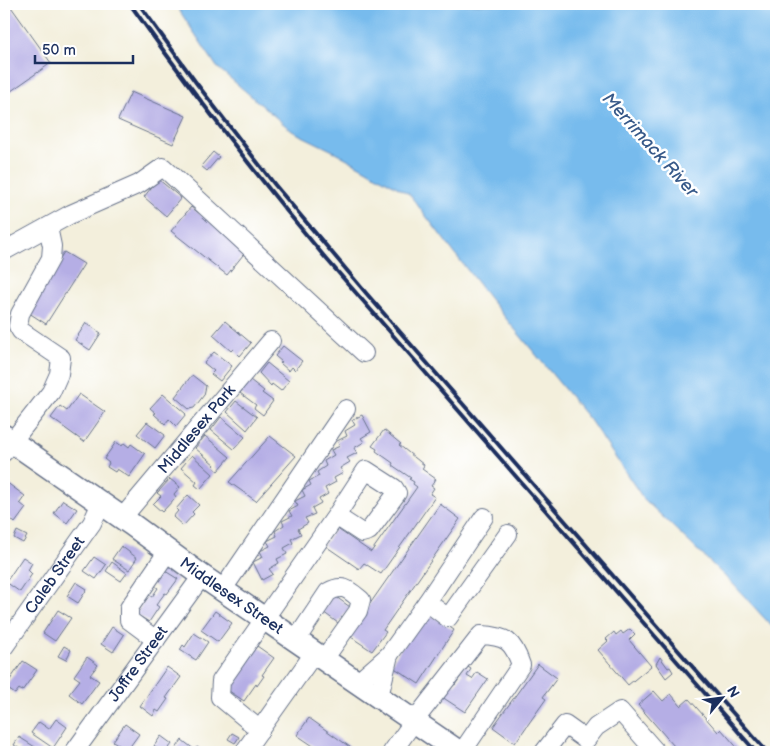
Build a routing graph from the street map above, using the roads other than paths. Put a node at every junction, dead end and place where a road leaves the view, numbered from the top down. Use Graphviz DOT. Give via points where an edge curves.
graph roads {
  1 [pos="45,228"];
  2 [pos="4,251"];
  3 [pos="271,340"];
  4 [pos="364,353"];
  5 [pos="346,409"];
  6 [pos="6,443"];
  7 [pos="101,503"];
  8 [pos="336,516"];
  9 [pos="484,517"];
  10 [pos="122,518"];
  11 [pos="508,534"];
  12 [pos="168,551"];
  13 [pos="202,576"];
  14 [pos="223,589"];
  15 [pos="426,602"];
  16 [pos="266,618"];
  17 [pos="156,640"];
  18 [pos="296,640"];
  19 [pos="4,647"];
  20 [pos="389,655"];
  21 [pos="320,656"];
  22 [pos="358,682"];
  23 [pos="379,697"];
  24 [pos="414,721"];
  25 [pos="260,730"];
  26 [pos="74,752"];
  27 [pos="244,752"];
  28 [pos="392,752"];
  29 [pos="461,752"];
  30 [pos="544,752"];
  31 [pos="656,752"];
  1 -- 2 [label="street"];
  1 -- 4 [label="street" via="139,184 163,167"];
  1 -- 6 [label="street" via="52,246 51,258 20,314 18,326 61,358 59,374 51,392"];
  3 -- 10 [label="street, Middlesex Park"];
  5 -- 14 [label="street"];
  6 -- 7 [label="main road, Middlesex Street"];
  7 -- 10 [label="main road, Middlesex Street"];
  7 -- 19 [label="street, Caleb Street" via="92,523"];
  8 -- 16 [label="street"];
  9 -- 15 [label="street"];
  10 -- 12 [label="main road, Middlesex Street"];
  11 -- 15 [label="street" via="448,618"];
  12 -- 13 [label="main road, Middlesex Street"];
  12 -- 17 [label="street" via="129,608 130,620"];
  13 -- 14 [label="main road, Middlesex Street"];
  13 -- 17 [label="street, Joffre Street"];
  14 -- 16 [label="main road, Middlesex Street"];
  15 -- 20 [label="street"];
  16 -- 18 [label="main road, Middlesex Street"];
  16 -- 25 [label="street" via="221,681 220,696"];
  17 -- 26 [label="street, Joffre Street"];
  18 -- 21 [label="main road, Middlesex Street"];
  18 -- 21 [label="street" via="328,592 346,588 361,600 358,611"];
  20 -- 22 [label="street"];
  20 -- 23 [label="street"];
  21 -- 22 [label="main road, Middlesex Street"];
  21 -- 25 [label="street"];
  22 -- 23 [label="main road, Middlesex Street"];
  23 -- 24 [label="main road, Middlesex Street"];
  24 -- 28 [label="street"];
  24 -- 29 [label="main road, Middlesex Street"];
  24 -- 29 [label="street" via="481,635 499,636 515,648 521,665"];
  25 -- 27 [label="street"];
  30 -- 31 [label="street" via="566,725 586,740 596,727 620,711"];
}
